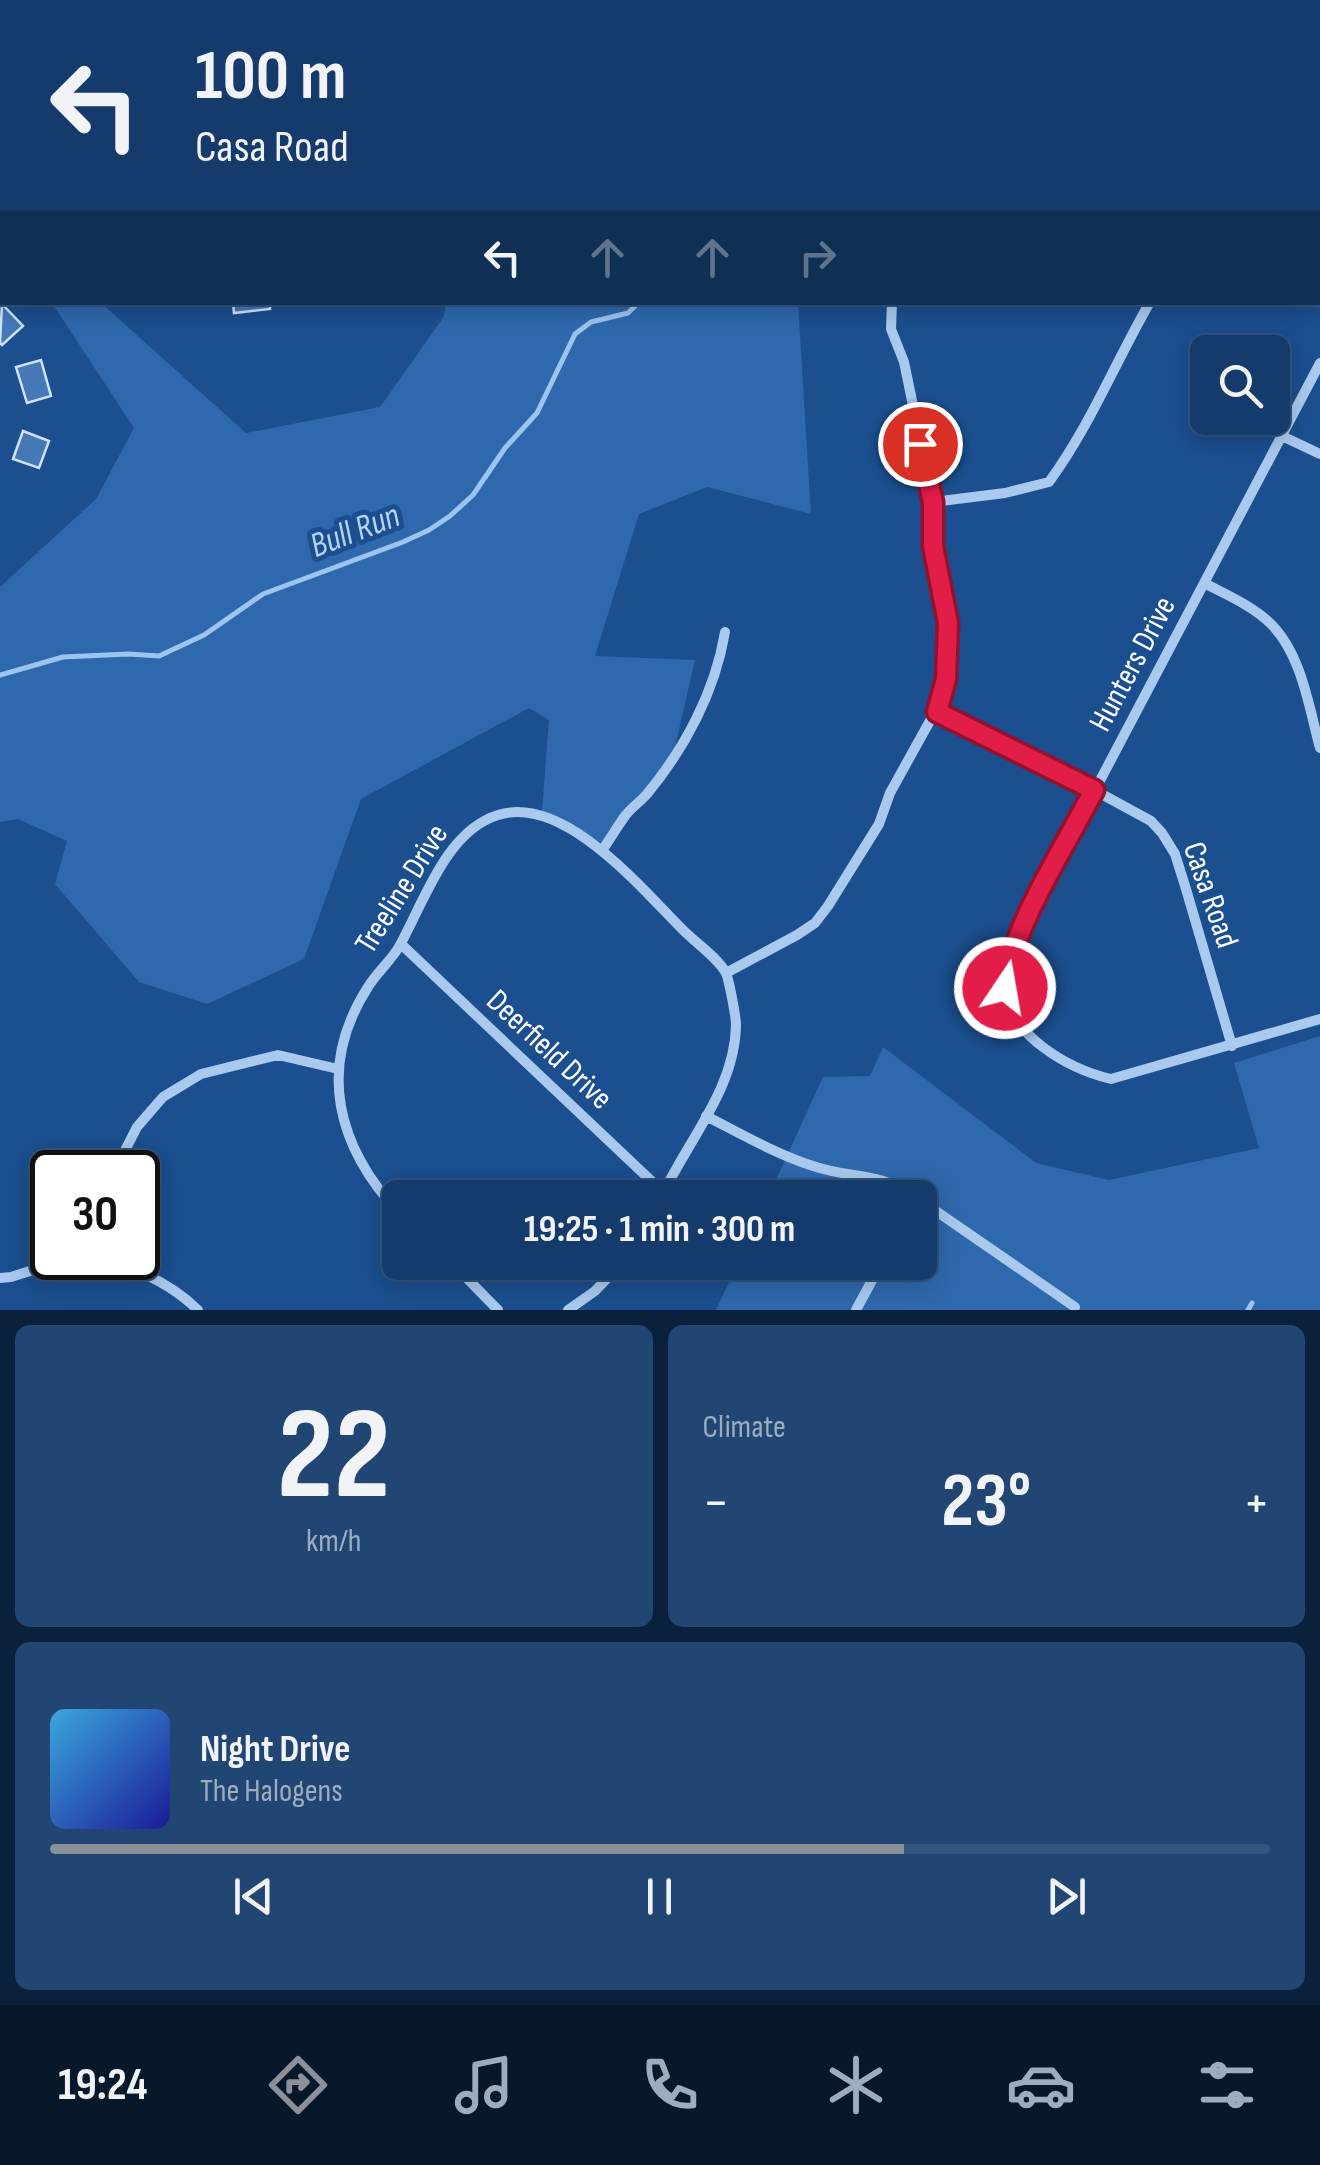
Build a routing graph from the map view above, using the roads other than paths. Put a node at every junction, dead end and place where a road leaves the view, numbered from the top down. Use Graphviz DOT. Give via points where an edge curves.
graph roads {
  1 [pos="892,305"];
  2 [pos="1148,305"];
  3 [pos="1320,363"];
  4 [pos="1282,436"];
  5 [pos="1320,454"];
  6 [pos="933,502"];
  7 [pos="1204,583"];
  8 [pos="724,632"];
  9 [pos="937,712"];
  10 [pos="1320,748"];
  11 [pos="1094,790"];
  12 [pos="603,849"];
  13 [pos="401,944"];
  14 [pos="726,973"];
  15 [pos="1320,1019"];
  16 [pos="1232,1046"];
  17 [pos="338,1069"];
  18 [pos="706,1116"];
  19 [pos="125,1150"];
  20 [pos="646,1180"];
  21 [pos="670,1180"];
  22 [pos="885,1180"];
  23 [pos="382,1192"];
  24 [pos="937,1212"];
  25 [pos="30,1271"];
  26 [pos="0,1278"];
  27 [pos="160,1279"];
  28 [pos="469,1280"];
  29 [pos="606,1280"];
  30 [pos="872,1280"];
  31 [pos="1074,1307"];
  32 [pos="198,1310"];
  33 [pos="498,1310"];
  34 [pos="568,1310"];
  35 [pos="856,1310"];
  1 -- 6 [label="street"];
  2 -- 6 [label="street" via="1086,427 1048,482"];
  3 -- 4 [label="street, Hunters Drive"];
  4 -- 5 [label="street"];
  4 -- 7 [label="street, Hunters Drive"];
  6 -- 9 [label="street" via="949,650"];
  7 -- 10 [label="street" via="1253,610 1280,635"];
  7 -- 11 [label="street, Hunters Drive"];
  8 -- 12 [label="street" via="698,716"];
  9 -- 11 [label="street, Casa Road"];
  9 -- 14 [label="street" via="828,906 797,935"];
  11 -- 16 [label="street, Casa Road" via="1151,821 1175,854"];
  11 -- 16 [label="street, Hunters Drive" via="1016,940 1006,971 1010,1006 1024,1029 1054,1054 1111,1079"];
  12 -- 13 [label="street, Treeline Drive" via="549,820 517,811 496,815 469,829 446,860"];
  12 -- 14 [label="street, Treeline Drive"];
  13 -- 17 [label="street, Treeline Drive" via="361,1000"];
  13 -- 20 [label="street, Deerfield Drive"];
  14 -- 18 [label="street" via="734,1042"];
  15 -- 16 [label="street, Hunters Drive"];
  17 -- 19 [label="street" via="278,1055 201,1074 163,1098"];
  17 -- 23 [label="street, Treeline Drive" via="348,1141"];
  18 -- 21 [label="street"];
  18 -- 22 [label="street" via="808,1165"];
  24 -- 31 [label="street"];
  25 -- 26 [label="street"];
  27 -- 32 [label="street"];
  28 -- 33 [label="street"];
  29 -- 34 [label="street"];
  30 -- 35 [label="street"];
}
